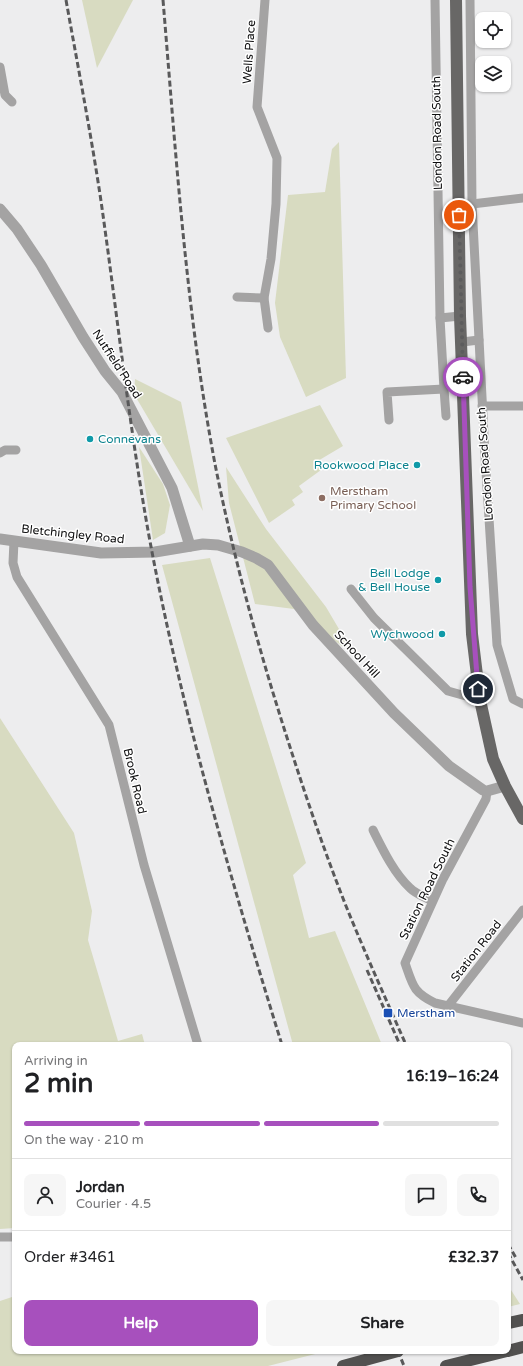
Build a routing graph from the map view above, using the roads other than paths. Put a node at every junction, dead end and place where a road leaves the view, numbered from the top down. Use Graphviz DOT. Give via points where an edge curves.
graph roads {
  1 [pos="265,0"];
  2 [pos="435,0"];
  3 [pos="456,0"];
  4 [pos="470,0"];
  5 [pos="0,67"];
  6 [pos="12,102"];
  7 [pos="523,198"];
  8 [pos="472,204"];
  9 [pos="1,211"];
  10 [pos="237,297"];
  11 [pos="264,298"];
  12 [pos="460,316"];
  13 [pos="440,318"];
  14 [pos="268,328"];
  15 [pos="479,340"];
  16 [pos="462,342"];
  17 [pos="444,389"];
  18 [pos="482,406"];
  19 [pos="523,406"];
  20 [pos="446,416"];
  21 [pos="390,420"];
  22 [pos="16,450"];
  23 [pos="0,453"];
  24 [pos="0,539"];
  25 [pos="14,541"];
  26 [pos="190,546"];
  27 [pos="351,589"];
  28 [pos="480,700"];
  29 [pos="523,704"];
  30 [pos="504,786"];
  31 [pos="487,791"];
  32 [pos="523,819"];
  33 [pos="373,830"];
  34 [pos="432,900"];
  35 [pos="523,910"];
  36 [pos="448,1006"];
  37 [pos="523,1023"];
  38 [pos="197,1042"];
  39 [pos="0,1237"];
  40 [pos="12,1237"];
  41 [pos="523,1320"];
  42 [pos="511,1322"];
  43 [pos="523,1347"];
  44 [pos="511,1350"];
  45 [pos="387,1354"];
  46 [pos="496,1354"];
  47 [pos="343,1366"];
  48 [pos="446,1366"];
  1 -- 11 [label="street, Wells Place" via="258,107 277,158 271,259"];
  2 -- 13 [label="street, London Road South"];
  3 -- 12 [label="main road, London Road South"];
  4 -- 8 [label="street, London Road South"];
  5 -- 6 [label="street" via="5,95"];
  7 -- 8 [label="street"];
  8 -- 15 [label="street, London Road South"];
  9 -- 26 [label="street, Nutfield Road" via="17,229 83,337 122,392 172,488"];
  10 -- 11 [label="street"];
  11 -- 14 [label="street"];
  12 -- 13 [label="street"];
  12 -- 16 [label="main road, London Road South"];
  13 -- 17 [label="street, London Road South"];
  15 -- 16 [label="street"];
  15 -- 18 [label="street, London Road South"];
  16 -- 28 [label="main road, London Road South" via="470,587"];
  17 -- 20 [label="street, London Road South"];
  17 -- 21 [label="street" via="387,392"];
  18 -- 19 [label="street"];
  18 -- 29 [label="street, London Road South" via="497,645 513,699"];
  22 -- 23 [label="street" via="5,450"];
  24 -- 25 [label="street, Bletchingley Road"];
  25 -- 26 [label="street, Bletchingley Road" via="108,553 155,552"];
  25 -- 38 [label="street, Brook Road" via="13,563 17,577 110,725 144,865"];
  26 -- 31 [label="street, School Hill" via="218,545 242,552 268,565 313,625 394,713 450,766"];
  27 -- 28 [label="street" via="374,618 448,691"];
  28 -- 30 [label="main road, London Road South" via="493,759"];
  30 -- 31 [label="street"];
  30 -- 32 [label="main road, London Road South"];
  31 -- 34 [label="street, Station Road South" via="486,799"];
  33 -- 34 [label="street" via="402,879 411,889"];
  34 -- 36 [label="street, Station Road South" via="405,964 416,990 423,997"];
  35 -- 36 [label="street, Station Road"];
  36 -- 37 [label="street"];
  39 -- 40 [label="street"];
  41 -- 42 [label="highway"];
  43 -- 44 [label="highway"];
  45 -- 47 [label="highway"];
  46 -- 48 [label="highway"];
}
